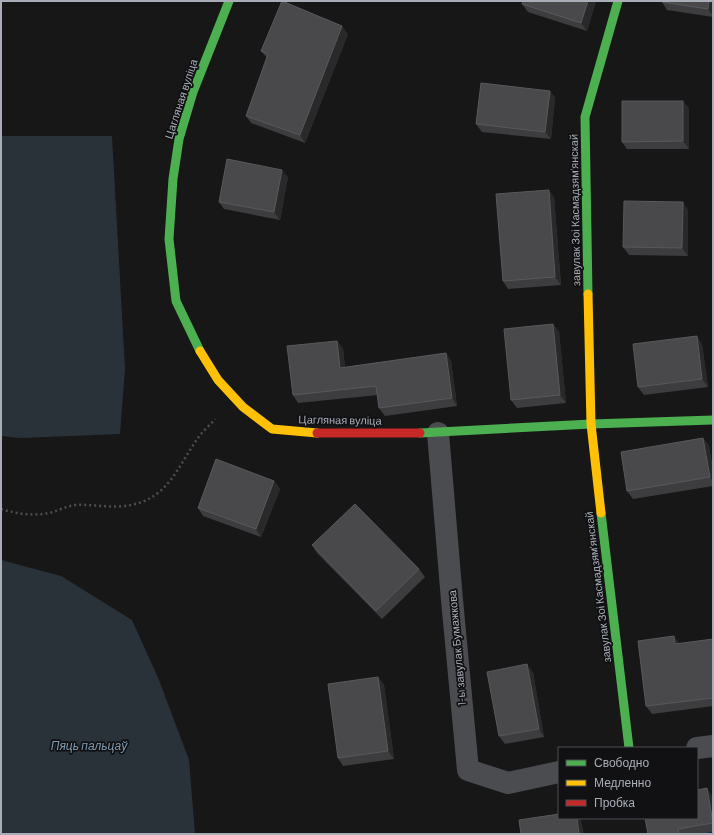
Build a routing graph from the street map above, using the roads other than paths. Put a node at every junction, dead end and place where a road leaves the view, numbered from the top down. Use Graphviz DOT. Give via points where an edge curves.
graph roads {
  1 [pos="229,1"];
  2 [pos="618,1"];
  3 [pos="713,420"];
  4 [pos="591,424"];
  5 [pos="438,433"];
  6 [pos="713,746"];
  7 [pos="629,747"];
  8 [pos="698,748"];
  9 [pos="558,772"];
  1 -- 5 [label="street, Цагляная вуліца" via="193,92 179,139 173,179 169,239 176,302 193,339 218,380 243,407 272,429 313,434"];
  2 -- 4 [label="street, завулак Зоі Касмадзямʼянскай" via="585,117"];
  3 -- 4 [label="street"];
  4 -- 5 [label="street, Цагляная вуліца"];
  4 -- 7 [label="street, завулак Зоі Касмадзямʼянскай"];
  5 -- 9 [label="street, 1-ы завулак Бумажкова" via="468,770 508,783"];
  6 -- 8 [label="street"];
}
